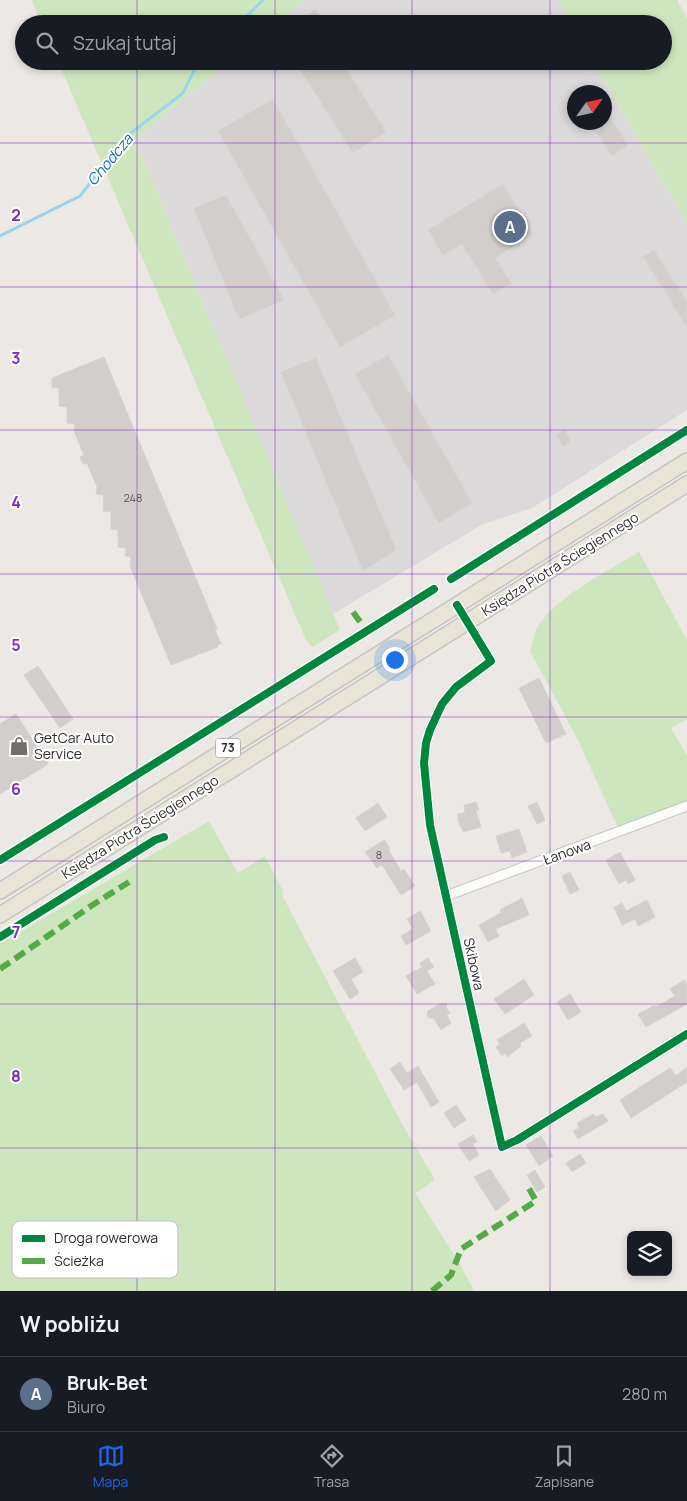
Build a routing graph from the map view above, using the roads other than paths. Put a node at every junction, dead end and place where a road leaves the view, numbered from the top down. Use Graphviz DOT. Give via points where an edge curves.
graph roads {
  1 [pos="687,461"];
  2 [pos="687,484"];
  3 [pos="457,605"];
  4 [pos="467,622"];
  5 [pos="687,806"];
  6 [pos="0,891"];
  7 [pos="446,896"];
  8 [pos="0,915"];
  9 [pos="687,1034"];
  1 -- 3 [label="main road, Księdza Piotra Ściegiennego / 73"];
  2 -- 4 [label="main road, Księdza Piotra Ściegiennego / 73"];
  3 -- 4 [label="street, Skibowa"];
  3 -- 6 [label="main road, Księdza Piotra Ściegiennego / 73"];
  4 -- 7 [label="street, Skibowa" via="491,661 456,687 442,704 430,730 424,763 430,825"];
  4 -- 8 [label="main road, Księdza Piotra Ściegiennego / 73"];
  5 -- 7 [label="street, Łanowa"];
  7 -- 9 [label="street, Skibowa" via="502,1147"];
}
